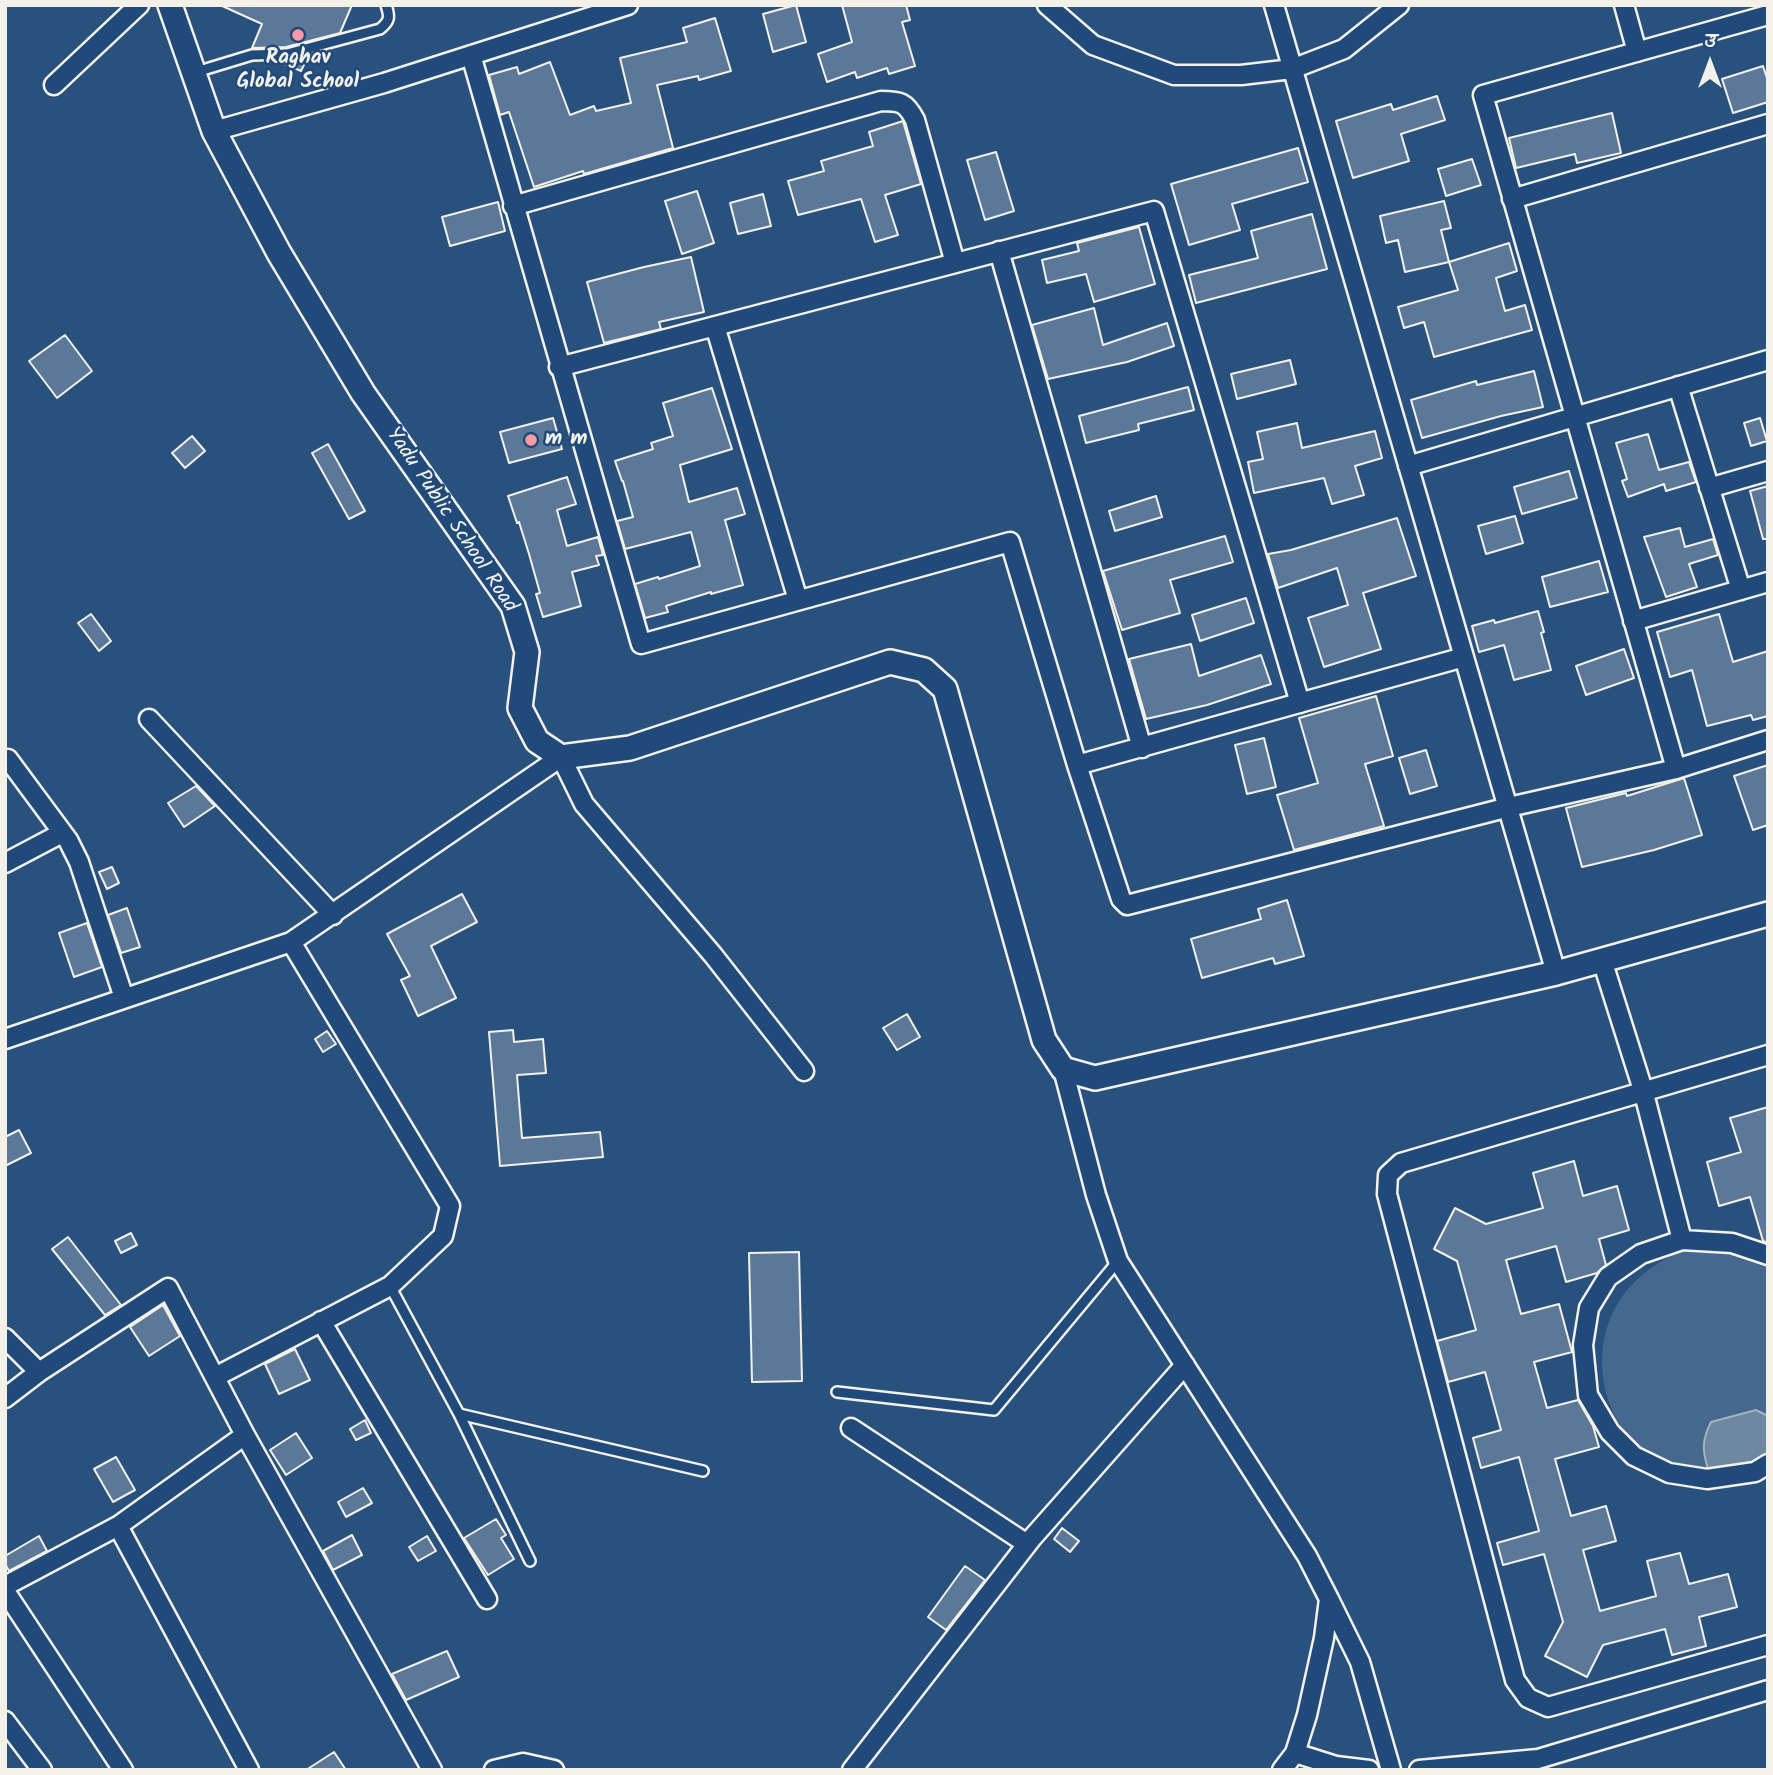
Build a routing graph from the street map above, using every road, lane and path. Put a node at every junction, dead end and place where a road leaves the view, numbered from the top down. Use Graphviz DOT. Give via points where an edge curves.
graph roads {
  1 [pos="139,5"];
  2 [pos="170,5"];
  3 [pos="386,5"];
  4 [pos="628,5"];
  5 [pos="1047,5"];
  6 [pos="1274,5"];
  7 [pos="1398,5"];
  8 [pos="1624,5"];
  9 [pos="1738,14"];
  10 [pos="1768,15"];
  11 [pos="1637,52"];
  12 [pos="471,55"];
  13 [pos="1292,69"];
  14 [pos="194,73"];
  15 [pos="54,85"];
  16 [pos="1768,124"];
  17 [pos="214,131"];
  18 [pos="1513,199"];
  19 [pos="513,206"];
  20 [pos="999,251"];
  21 [pos="955,263"];
  22 [pos="715,326"];
  23 [pos="1768,360"];
  24 [pos="559,367"];
  25 [pos="1678,386"];
  26 [pos="1574,416"];
  27 [pos="1408,466"];
  28 [pos="1768,471"];
  29 [pos="1709,488"];
  30 [pos="1768,582"];
  31 [pos="1741,590"];
  32 [pos="798,600"];
  33 [pos="1633,621"];
  34 [pos="1464,657"];
  35 [pos="1300,703"];
  36 [pos="149,719"];
  37 [pos="1768,740"];
  38 [pos="1142,748"];
  39 [pos="561,757"];
  40 [pos="8,759"];
  41 [pos="1077,765"];
  42 [pos="1676,769"];
  43 [pos="1509,807"];
  44 [pos="62,833"];
  45 [pos="5,863"];
  46 [pos="1768,914"];
  47 [pos="332,915"];
  48 [pos="291,942"];
  49 [pos="1602,960"];
  50 [pos="1556,973"];
  51 [pos="124,998"];
  52 [pos="5,1039"];
  53 [pos="1768,1055"];
  54 [pos="1063,1069"];
  55 [pos="804,1071"];
  56 [pos="1643,1090"];
  57 [pos="1682,1240"];
  58 [pos="1768,1255"];
  59 [pos="1118,1261"];
  60 [pos="390,1286"];
  61 [pos="321,1321"];
  62 [pos="5,1338"];
  63 [pos="1185,1364"];
  64 [pos="39,1373"];
  65 [pos="215,1377"];
  66 [pos="837,1392"];
  67 [pos="5,1398"];
  68 [pos="459,1414"];
  69 [pos="851,1428"];
  70 [pos="245,1435"];
  71 [pos="1768,1464"];
  72 [pos="703,1471"];
  73 [pos="118,1526"];
  74 [pos="1027,1544"];
  75 [pos="530,1561"];
  76 [pos="5,1588"];
  77 [pos="487,1599"];
  78 [pos="1329,1600"];
  79 [pos="1768,1646"];
  80 [pos="1768,1690"];
  81 [pos="5,1721"];
  82 [pos="1295,1753"];
  83 [pos="1540,1764"];
  84 [pos="42,1770"];
  85 [pos="123,1770"];
  86 [pos="249,1770"];
  87 [pos="432,1770"];
  88 [pos="494,1770"];
  89 [pos="554,1770"];
  90 [pos="852,1770"];
  91 [pos="1282,1770"];
  92 [pos="1369,1770"];
  93 [pos="1391,1770"];
  94 [pos="1419,1770"];
  1 -- 15 [label="street"];
  2 -- 14 [label="street, Yadu Public School Road"];
  3 -- 14 [label="lane" via="390,17 380,29 287,54 252,55"];
  4 -- 12 [label="street"];
  5 -- 13 [label="street" via="1093,45 1174,75"];
  6 -- 13 [label="street"];
  7 -- 13 [label="street" via="1343,49"];
  8 -- 11 [label="street"];
  9 -- 10 [label="street"];
  9 -- 11 [label="street"];
  11 -- 18 [label="street" via="1483,96"];
  12 -- 17 [label="street"];
  12 -- 19 [label="street"];
  13 -- 27 [label="street"];
  14 -- 17 [label="street, Yadu Public School Road"];
  16 -- 18 [label="street"];
  17 -- 39 [label="street, Yadu Public School Road" via="279,253 363,393 513,606 527,652 520,708 537,741"];
  18 -- 26 [label="street"];
  19 -- 21 [label="street" via="881,101 898,101 909,108 915,120"];
  19 -- 24 [label="street"];
  20 -- 21 [label="street"];
  20 -- 35 [label="street" via="1154,211"];
  20 -- 38 [label="street"];
  21 -- 22 [label="street"];
  22 -- 24 [label="street"];
  22 -- 32 [label="street"];
  23 -- 25 [label="street"];
  24 -- 32 [label="street" via="641,644"];
  25 -- 26 [label="street"];
  25 -- 29 [label="street"];
  26 -- 27 [label="street"];
  26 -- 33 [label="street"];
  27 -- 34 [label="street"];
  28 -- 29 [label="street"];
  29 -- 31 [label="street"];
  30 -- 31 [label="street"];
  31 -- 33 [label="street"];
  32 -- 41 [label="street" via="1010,542"];
  33 -- 42 [label="street"];
  34 -- 35 [label="street"];
  34 -- 43 [label="street"];
  35 -- 38 [label="street"];
  36 -- 47 [label="street"];
  37 -- 42 [label="street"];
  38 -- 41 [label="street"];
  39 -- 47 [label="street"];
  39 -- 54 [label="street" via="630,748 890,662 924,670 945,689 1044,1040"];
  39 -- 55 [label="street, Yadu Public School Road" via="584,804 713,955"];
  40 -- 44 [label="street"];
  41 -- 43 [label="street" via="1121,899 1132,906"];
  42 -- 43 [label="street"];
  43 -- 50 [label="street"];
  44 -- 45 [label="street"];
  44 -- 51 [label="street" via="79,862"];
  46 -- 49 [label="street"];
  47 -- 48 [label="street"];
  48 -- 51 [label="street"];
  48 -- 60 [label="street" via="450,1206 443,1236"];
  49 -- 50 [label="street"];
  49 -- 56 [label="street"];
  50 -- 54 [label="street" via="1095,1078"];
  51 -- 52 [label="street"];
  53 -- 56 [label="street"];
  54 -- 59 [label="street"];
  56 -- 57 [label="street"];
  56 -- 79 [label="street" via="1401,1163 1388,1175 1387,1194 1515,1680 1528,1698 1548,1707"];
  57 -- 58 [label="street" via="1732,1243"];
  57 -- 71 [label="street" via="1641,1254 1608,1277 1589,1308 1583,1345 1588,1395 1610,1432 1634,1456 1669,1473 1707,1479 1755,1472"];
  59 -- 63 [label="street"];
  59 -- 66 [label="lane" via="994,1410"];
  60 -- 61 [label="street"];
  60 -- 68 [label="lane"];
  61 -- 65 [label="street"];
  61 -- 77 [label="street"];
  62 -- 64 [label="street"];
  63 -- 74 [label="street"];
  63 -- 78 [label="street" via="1307,1556"];
  64 -- 65 [label="street" via="168,1288"];
  64 -- 67 [label="street"];
  65 -- 70 [label="street"];
  68 -- 72 [label="lane"];
  68 -- 75 [label="lane"];
  69 -- 74 [label="street"];
  70 -- 73 [label="street"];
  70 -- 87 [label="street"];
  73 -- 76 [label="street"];
  73 -- 86 [label="street"];
  74 -- 90 [label="street"];
  76 -- 85 [label="street"];
  78 -- 82 [label="street"];
  78 -- 93 [label="street" via="1360,1662"];
  80 -- 83 [label="street"];
  81 -- 84 [label="street"];
  82 -- 91 [label="street"];
  82 -- 92 [label="street"];
  83 -- 94 [label="street"];
  88 -- 89 [label="street" via="523,1763"];
}
